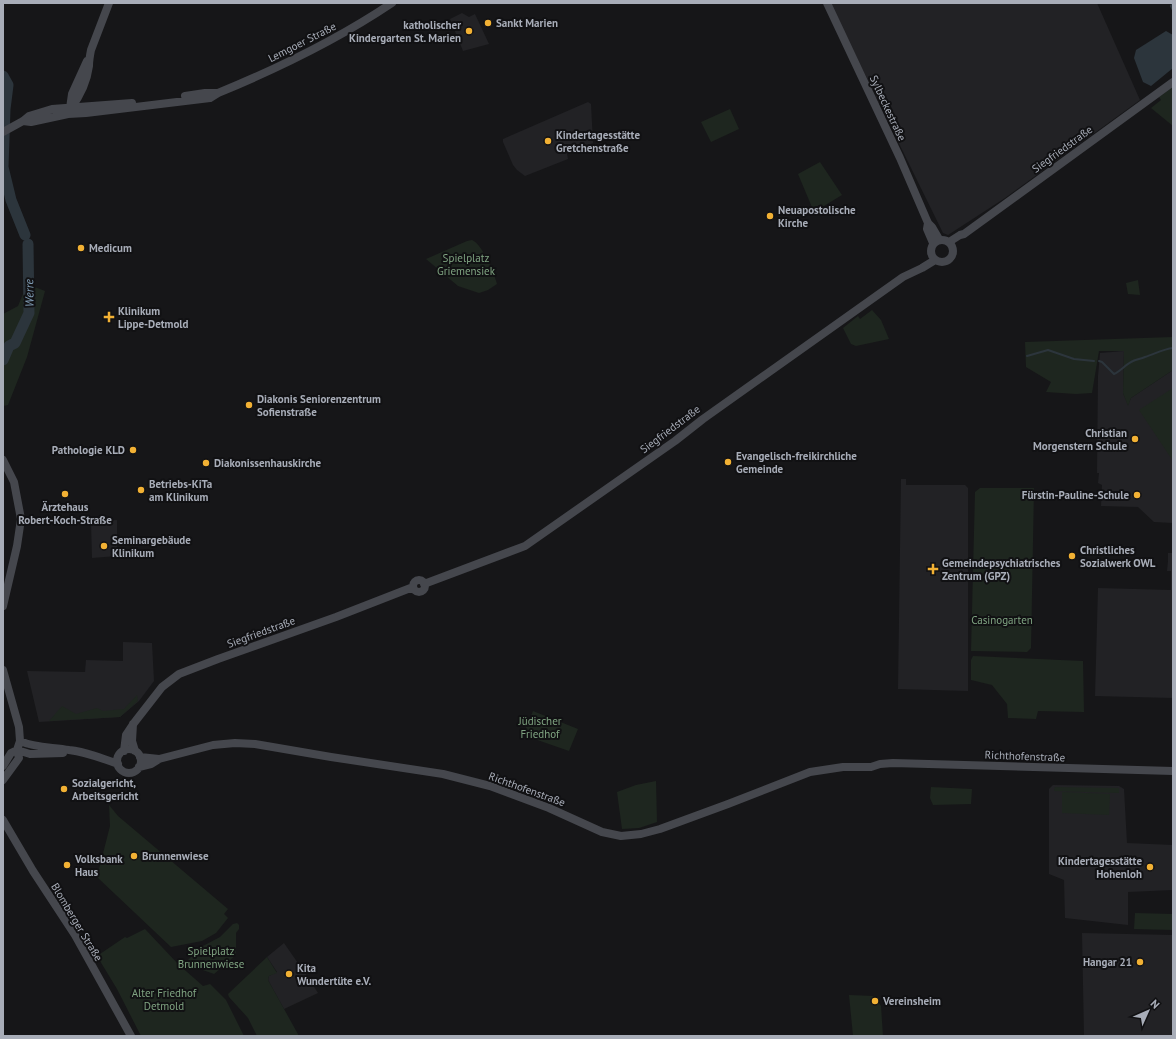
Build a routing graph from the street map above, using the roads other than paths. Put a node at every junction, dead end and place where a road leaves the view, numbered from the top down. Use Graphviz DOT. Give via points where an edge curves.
graph roads {
  1 [pos="109,3"];
  2 [pos="392,3"];
  3 [pos="827,3"];
  4 [pos="1173,82"];
  5 [pos="69,111"];
  6 [pos="6,130"];
  7 [pos="936,241"];
  8 [pos="951,245"];
  9 [pos="933,257"];
  10 [pos="3,460"];
  11 [pos="3,606"];
  12 [pos="3,670"];
  13 [pos="134,723"];
  14 [pos="20,741"];
  15 [pos="17,750"];
  16 [pos="71,750"];
  17 [pos="122,752"];
  18 [pos="137,754"];
  19 [pos="95,756"];
  20 [pos="159,759"];
  21 [pos="118,764"];
  22 [pos="3,766"];
  23 [pos="876,766"];
  24 [pos="139,767"];
  25 [pos="1173,771"];
  26 [pos="1173,776"];
  27 [pos="3,780"];
  28 [pos="3,820"];
  29 [pos="131,1036"];
  1 -- 5 [label="street" via="72,94"];
  2 -- 5 [label="street, Lemgoer Straße" via="304,56 218,93"];
  3 -- 7 [label="street, Sylbeckestraße" via="900,158 928,223 927,229"];
  4 -- 8 [label="street, Siegfriedstraße"];
  5 -- 6 [label="street, Lemgoer Straße" via="52,109 34,114"];
  7 -- 8 [label="street" via="942,239"];
  7 -- 9 [label="street" via="931,246"];
  8 -- 9 [label="street" via="952,254 949,259 942,262"];
  9 -- 13 [label="street, Siegfriedstraße" via="922,268 903,277 526,546 424,584 417,580 413,588 180,674 162,687"];
  10 -- 11 [label="street" via="14,482 21,519"];
  12 -- 14 [label="street" via="16,715"];
  13 -- 17 [label="street, Siegfriedstraße" via="126,735"];
  13 -- 18 [label="street" via="132,741"];
  14 -- 15 [label="street"];
  14 -- 16 [label="street" via="30,745"];
  15 -- 16 [label="street" via="30,754"];
  15 -- 22 [label="street"];
  15 -- 27 [label="street" via="19,758"];
  16 -- 19 [label="street"];
  17 -- 18 [label="street" via="131,750"];
  17 -- 19 [label="street"];
  17 -- 21 [label="street"];
  18 -- 20 [label="street, Richthofenstraße"];
  18 -- 24 [label="street" via="141,764"];
  19 -- 21 [label="street"];
  20 -- 23 [label="street, Richthofenstraße" via="213,745 246,744 414,768 490,786 549,808 602,832 621,836 660,830 810,772"];
  20 -- 24 [label="street, Richthofenstraße"];
  21 -- 24 [label="street" via="128,773"];
  23 -- 25 [label="street, Richthofenstraße" via="893,763"];
  23 -- 26 [label="street, Richthofenstraße"];
  28 -- 29 [label="street, Blomberger Straße" via="75,935"];
}
